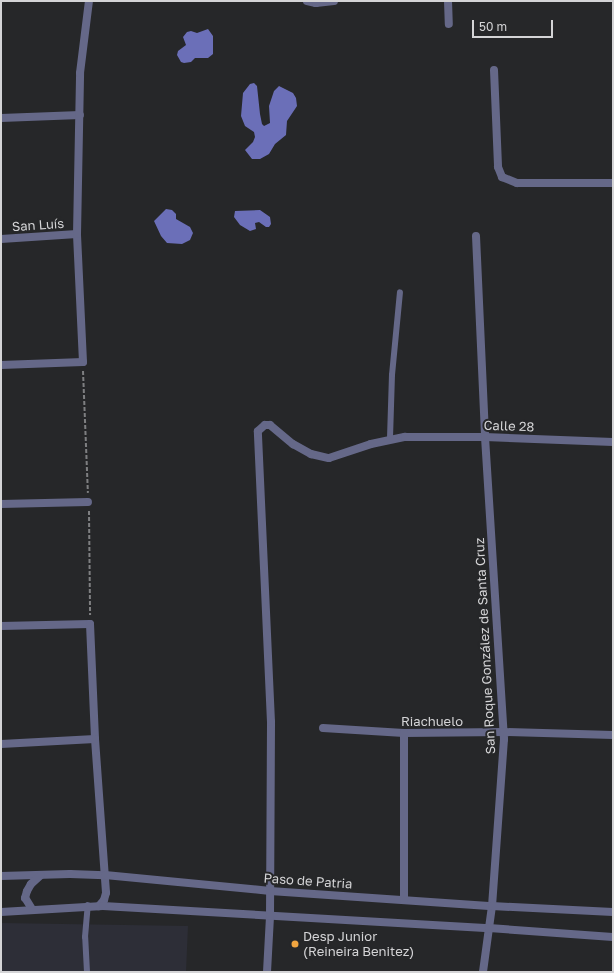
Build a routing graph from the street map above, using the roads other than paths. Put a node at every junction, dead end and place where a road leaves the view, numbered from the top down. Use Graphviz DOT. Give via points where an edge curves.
graph roads {
  1 [pos="89,1"];
  2 [pos="307,1"];
  3 [pos="334,1"];
  4 [pos="448,1"];
  5 [pos="449,24"];
  6 [pos="494,70"];
  7 [pos="80,115"];
  8 [pos="1,118"];
  9 [pos="613,183"];
  10 [pos="77,234"];
  11 [pos="476,236"];
  12 [pos="1,239"];
  13 [pos="400,292"];
  14 [pos="1,365"];
  15 [pos="485,437"];
  16 [pos="390,438"];
  17 [pos="613,442"];
  18 [pos="88,502"];
  19 [pos="1,504"];
  20 [pos="1,626"];
  21 [pos="323,728"];
  22 [pos="504,732"];
  23 [pos="404,733"];
  24 [pos="613,735"];
  25 [pos="95,739"];
  26 [pos="1,744"];
  27 [pos="41,875"];
  28 [pos="105,875"];
  29 [pos="1,876"];
  30 [pos="270,891"];
  31 [pos="404,900"];
  32 [pos="88,905"];
  33 [pos="98,906"];
  34 [pos="492,906"];
  35 [pos="32,909"];
  36 [pos="1,912"];
  37 [pos="613,912"];
  38 [pos="270,916"];
  39 [pos="489,928"];
  40 [pos="613,937"];
  41 [pos="87,972"];
  42 [pos="267,972"];
  43 [pos="483,972"];
  1 -- 7 [label="street" via="80,73"];
  2 -- 3 [label="street"];
  4 -- 5 [label="street"];
  6 -- 9 [label="street" via="498,166 502,176 517,182"];
  7 -- 8 [label="street"];
  7 -- 10 [label="street"];
  10 -- 12 [label="street, San Luís"];
  10 -- 14 [label="street" via="83,362"];
  11 -- 15 [label="street, San Roque González de Santa Cruz"];
  13 -- 16 [label="lane" via="392,375"];
  15 -- 16 [label="street, Calle 28"];
  15 -- 17 [label="street, Calle 28"];
  15 -- 22 [label="street, San Roque González de Santa Cruz"];
  16 -- 30 [label="street, Calle 28" via="329,458 311,454 293,444 270,424 264,425 258,431 271,722"];
  18 -- 19 [label="street"];
  20 -- 25 [label="street" via="90,624"];
  21 -- 23 [label="street, Riachuelo"];
  22 -- 23 [label="street, Riachuelo"];
  22 -- 24 [label="street, Riachuelo"];
  22 -- 34 [label="street, San Roque González de Santa Cruz"];
  23 -- 31 [label="street"];
  25 -- 26 [label="street"];
  25 -- 28 [label="street"];
  27 -- 28 [label="street, Paso de Patria"];
  27 -- 29 [label="street, Paso de Patria"];
  27 -- 35 [label="street" via="31,884 25,898"];
  28 -- 30 [label="street, Paso de Patria"];
  28 -- 33 [label="street" via="106,893"];
  30 -- 31 [label="street, Paso de Patria"];
  30 -- 38 [label="street"];
  31 -- 34 [label="street, Paso de Patria"];
  32 -- 33 [label="street"];
  32 -- 35 [label="street"];
  32 -- 41 [label="lane" via="85,944"];
  33 -- 38 [label="street"];
  34 -- 37 [label="street, Paso de Patria"];
  34 -- 39 [label="street, San Roque González de Santa Cruz"];
  35 -- 36 [label="street"];
  38 -- 39 [label="street"];
  38 -- 42 [label="street"];
  39 -- 40 [label="street"];
  39 -- 43 [label="street, San Roque González de Santa Cruz"];
}
